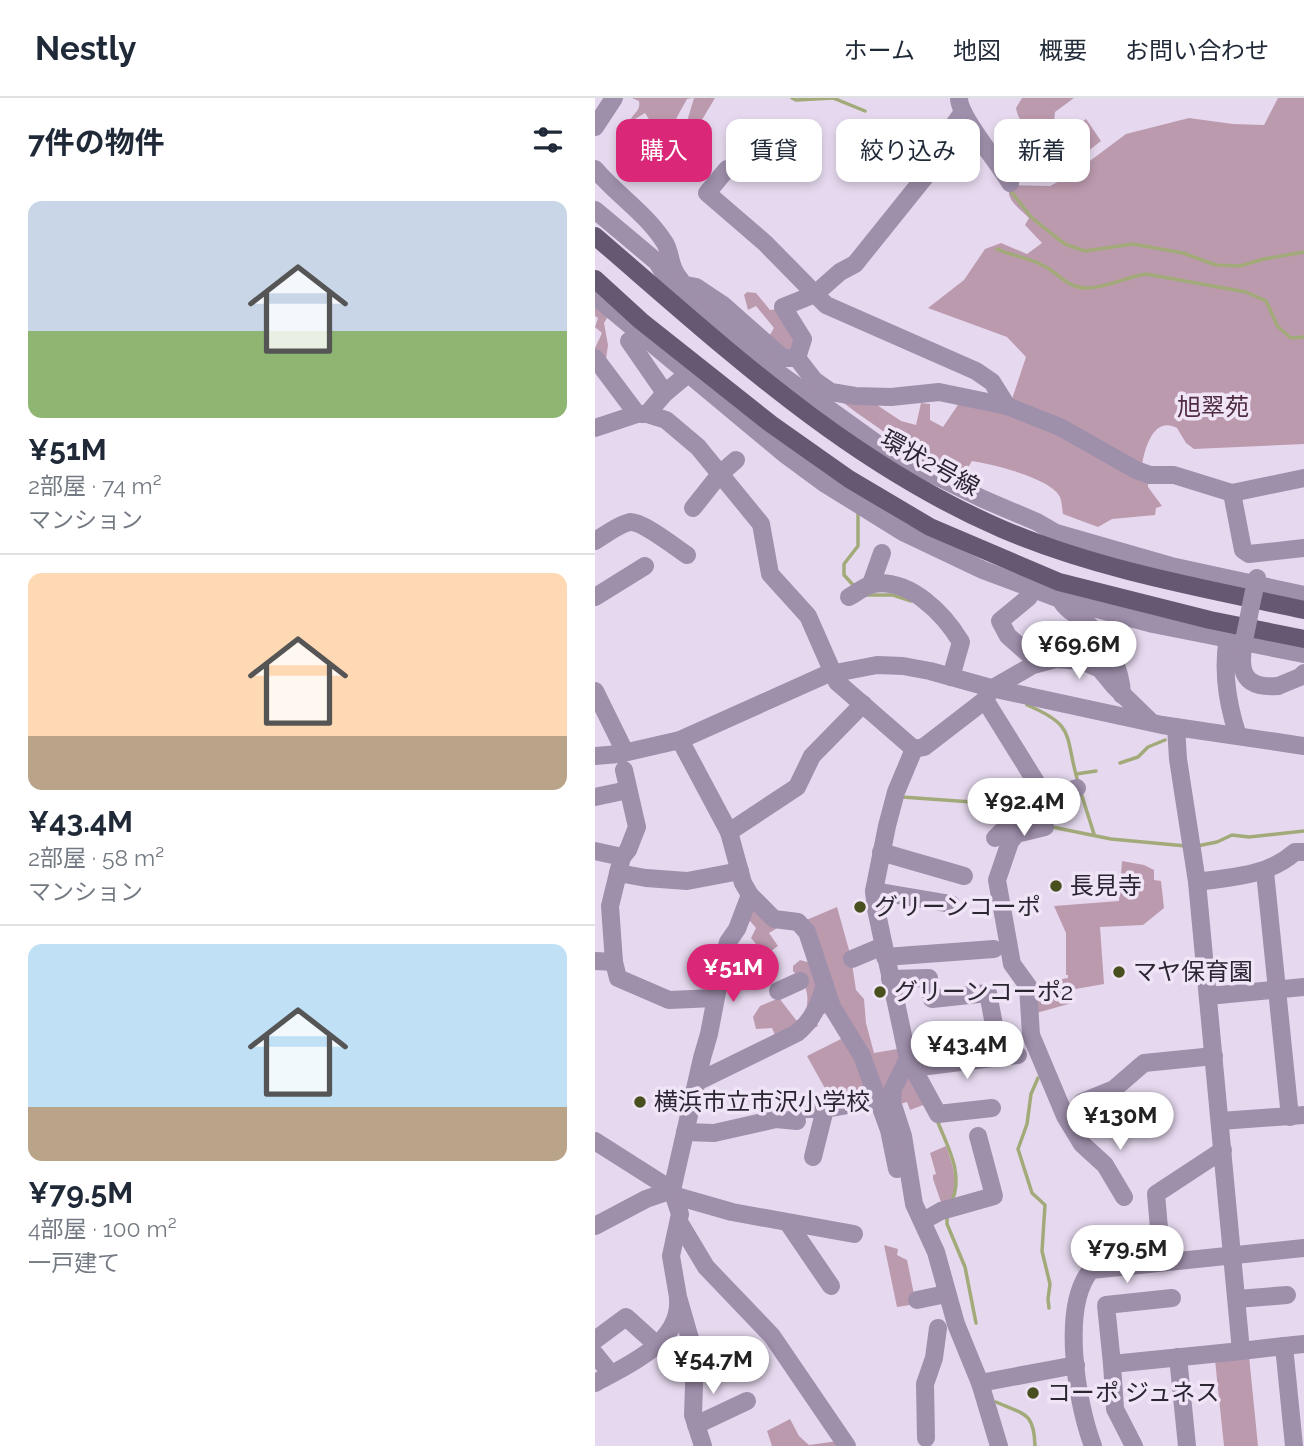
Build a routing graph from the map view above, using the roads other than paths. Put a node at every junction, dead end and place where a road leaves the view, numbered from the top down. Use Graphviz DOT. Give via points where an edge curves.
graph roads {
  1 [pos="614,98"];
  2 [pos="961,105"];
  3 [pos="595,127"];
  4 [pos="595,169"];
  5 [pos="726,170"];
  6 [pos="1010,183"];
  7 [pos="595,210"];
  8 [pos="595,236"];
  9 [pos="595,279"];
  10 [pos="680,293"];
  11 [pos="815,294"];
  12 [pos="595,296"];
  13 [pos="629,341"];
  14 [pos="595,358"];
  15 [pos="797,358"];
  16 [pos="693,371"];
  17 [pos="665,393"];
  18 [pos="1007,406"];
  19 [pos="642,414"];
  20 [pos="595,428"];
  21 [pos="736,460"];
  22 [pos="720,474"];
  23 [pos="1304,478"];
  24 [pos="1232,493"];
  25 [pos="693,508"];
  26 [pos="1054,540"];
  27 [pos="595,541"];
  28 [pos="1304,548"];
  29 [pos="882,553"];
  30 [pos="687,555"];
  31 [pos="645,566"];
  32 [pos="1257,576"];
  33 [pos="1304,584"];
  34 [pos="1304,595"];
  35 [pos="595,597"];
  36 [pos="1029,597"];
  37 [pos="1060,599"];
  38 [pos="1304,610"];
  39 [pos="1230,632"];
  40 [pos="1304,639"];
  41 [pos="1304,654"];
  42 [pos="1039,663"];
  43 [pos="832,672"];
  44 [pos="1304,673"];
  45 [pos="951,677"];
  46 [pos="595,691"];
  47 [pos="990,692"];
  48 [pos="1122,695"];
  49 [pos="863,704"];
  50 [pos="1151,723"];
  51 [pos="1176,727"];
  52 [pos="1238,736"];
  53 [pos="680,740"];
  54 [pos="1304,747"];
  55 [pos="914,749"];
  56 [pos="625,752"];
  57 [pos="595,756"];
  58 [pos="624,771"];
  59 [pos="1077,788"];
  60 [pos="628,790"];
  61 [pos="1039,793"];
  62 [pos="595,797"];
  63 [pos="1044,817"];
  64 [pos="729,832"];
  65 [pos="995,838"];
  66 [pos="595,851"];
  67 [pos="881,852"];
  68 [pos="1304,852"];
  69 [pos="620,865"];
  70 [pos="740,871"];
  71 [pos="1265,872"];
  72 [pos="964,876"];
  73 [pos="1197,883"];
  74 [pos="874,891"];
  75 [pos="750,895"];
  76 [pos="951,904"];
  77 [pos="1003,949"];
  78 [pos="884,951"];
  79 [pos="852,958"];
  80 [pos="595,961"];
  81 [pos="614,962"];
  82 [pos="890,979"];
  83 [pos="800,981"];
  84 [pos="825,985"];
  85 [pos="1304,987"];
  86 [pos="1277,989"];
  87 [pos="778,990"];
  88 [pos="1208,996"];
  89 [pos="715,998"];
  90 [pos="1214,1056"];
  91 [pos="910,1064"];
  92 [pos="697,1082"];
  93 [pos="878,1100"];
  94 [pos="1082,1102"];
  95 [pos="992,1108"];
  96 [pos="825,1109"];
  97 [pos="1297,1116"];
  98 [pos="1220,1121"];
  99 [pos="685,1132"];
  100 [pos="978,1136"];
  101 [pos="595,1141"];
  102 [pos="1223,1150"];
  103 [pos="813,1157"];
  104 [pos="674,1193"];
  105 [pos="1124,1197"];
  106 [pos="923,1221"];
  107 [pos="679,1222"];
  108 [pos="788,1223"];
  109 [pos="595,1226"];
  110 [pos="854,1234"];
  111 [pos="1304,1248"];
  112 [pos="1233,1255"];
  113 [pos="937,1258"];
  114 [pos="1162,1262"];
  115 [pos="831,1286"];
  116 [pos="946,1294"];
  117 [pos="1287,1295"];
  118 [pos="677,1297"];
  119 [pos="1172,1298"];
  120 [pos="1237,1299"];
  121 [pos="917,1300"];
  122 [pos="940,1327"];
  123 [pos="595,1340"];
  124 [pos="1304,1344"];
  125 [pos="657,1345"];
  126 [pos="1284,1346"];
  127 [pos="1241,1351"];
  128 [pos="595,1354"];
  129 [pos="1178,1357"];
  130 [pos="1076,1364"];
  131 [pos="1112,1364"];
  132 [pos="611,1374"];
  133 [pos="595,1383"];
  134 [pos="979,1383"];
  135 [pos="747,1401"];
  136 [pos="696,1425"];
  137 [pos="926,1438"];
  138 [pos="703,1446"];
  139 [pos="847,1446"];
  140 [pos="999,1446"];
  141 [pos="1094,1446"];
  142 [pos="1134,1446"];
  143 [pos="1187,1446"];
  144 [pos="1294,1446"];
  1 -- 3 [label="street"];
  2 -- 6 [label="street"];
  2 -- 11 [label="street" via="949,147 866,253"];
  4 -- 10 [label="street" via="666,243"];
  5 -- 11 [label="street" via="707,193"];
  7 -- 10 [label="street" via="657,262"];
  8 -- 10 [label="main road, 環状2号線"];
  9 -- 16 [label="main road"];
  10 -- 15 [label="street" via="696,286 783,358"];
  10 -- 26 [label="main road, 環状2号線" via="794,405 869,458 1003,529"];
  11 -- 15 [label="street" via="783,307 803,339"];
  11 -- 18 [label="street" via="826,305 976,371 992,382"];
  12 -- 16 [label="street"];
  13 -- 17 [label="street"];
  14 -- 19 [label="street"];
  15 -- 18 [label="street" via="814,380 831,392 891,397 939,392"];
  16 -- 17 [label="street"];
  16 -- 37 [label="street" via="795,462 871,513 983,570"];
  16 -- 39 [label="main road" via="849,479 930,527 1059,582"];
  17 -- 19 [label="street"];
  18 -- 24 [label="street" via="1060,428 1136,470 1174,475"];
  19 -- 20 [label="street"];
  19 -- 22 [label="street" via="666,420 698,447"];
  21 -- 22 [label="street"];
  22 -- 25 [label="street"];
  22 -- 43 [label="street" via="761,524 770,574 808,616"];
  23 -- 24 [label="street"];
  24 -- 28 [label="street" via="1243,550 1249,554"];
  26 -- 32 [label="street" via="1061,522"];
  26 -- 34 [label="street"];
  26 -- 38 [label="main road, 環状2号線" via="1129,572"];
  27 -- 30 [label="street" via="629,522 645,525"];
  29 -- 45 [label="street" via="859,591 888,584 920,596 948,621 961,642"];
  31 -- 35 [label="street"];
  32 -- 33 [label="street"];
  32 -- 44 [label="street, bridge" via="1241,651 1242,670 1267,687"];
  36 -- 42 [label="street" via="1000,621 1008,636"];
  37 -- 39 [label="street" via="1153,624"];
  37 -- 48 [label="street" via="1097,634 1115,661"];
  39 -- 40 [label="main road"];
  39 -- 41 [label="street"];
  39 -- 52 [label="street" via="1224,670"];
  42 -- 47 [label="street"];
  42 -- 48 [label="street" via="1082,661 1100,669"];
  43 -- 45 [label="street" via="903,666"];
  43 -- 49 [label="street"];
  43 -- 53 [label="street"];
  45 -- 47 [label="street"];
  46 -- 56 [label="street"];
  47 -- 50 [label="street"];
  47 -- 55 [label="street" via="924,747"];
  47 -- 61 [label="street"];
  48 -- 50 [label="street"];
  49 -- 55 [label="street"];
  49 -- 64 [label="street" via="812,756 797,787"];
  50 -- 51 [label="street"];
  51 -- 52 [label="street"];
  51 -- 73 [label="street"];
  52 -- 54 [label="street"];
  53 -- 56 [label="street"];
  53 -- 64 [label="street"];
  55 -- 67 [label="street" via="896,792"];
  56 -- 57 [label="street"];
  58 -- 60 [label="street"];
  59 -- 61 [label="street"];
  60 -- 62 [label="street"];
  60 -- 69 [label="street" via="636,827"];
  61 -- 63 [label="street"];
  63 -- 65 [label="street" via="1013,820"];
  63 -- 77 [label="street" via="1045,827 1016,834 1001,865 997,880"];
  64 -- 70 [label="street"];
  66 -- 69 [label="street"];
  67 -- 72 [label="street"];
  67 -- 74 [label="street"];
  68 -- 71 [label="street" via="1295,852"];
  69 -- 70 [label="street" via="646,878 687,881"];
  69 -- 81 [label="street" via="610,906"];
  70 -- 75 [label="street"];
  71 -- 73 [label="street"];
  71 -- 86 [label="street"];
  73 -- 88 [label="street"];
  74 -- 76 [label="street"];
  74 -- 78 [label="street"];
  75 -- 84 [label="street" via="774,919 798,922 807,932"];
  75 -- 89 [label="street" via="728,942"];
  77 -- 78 [label="street"];
  77 -- 105 [label="street" via="1028,986 1031,1035 1065,1116"];
  78 -- 79 [label="street"];
  78 -- 82 [label="street"];
  80 -- 81 [label="street"];
  81 -- 89 [label="street" via="618,978 669,1000"];
  82 -- 91 [label="street"];
  82 -- 91 [label="street" via="929,978 932,999 988,993 1009,1056"];
  83 -- 87 [label="street"];
  84 -- 92 [label="street" via="816,1011 797,1033"];
  84 -- 93 [label="street" via="832,1007 862,1056"];
  85 -- 86 [label="street"];
  86 -- 88 [label="street"];
  86 -- 97 [label="street"];
  88 -- 90 [label="street"];
  89 -- 92 [label="street"];
  90 -- 94 [label="street" via="1144,1063 1114,1090"];
  90 -- 98 [label="street"];
  91 -- 95 [label="street" via="938,1114"];
  91 -- 106 [label="street" via="893,1089 892,1102 903,1136 914,1204"];
  92 -- 99 [label="street"];
  93 -- 96 [label="street"];
  93 -- 113 [label="street" via="890,1130 902,1199 925,1252"];
  96 -- 99 [label="street" via="745,1128"];
  96 -- 103 [label="street"];
  97 -- 98 [label="street"];
  98 -- 102 [label="street"];
  99 -- 104 [label="street"];
  100 -- 106 [label="street" via="993,1196"];
  101 -- 104 [label="street"];
  102 -- 112 [label="street"];
  102 -- 114 [label="street" via="1156,1194"];
  104 -- 107 [label="street"];
  104 -- 108 [label="street" via="732,1212"];
  104 -- 109 [label="street" via="646,1199"];
  106 -- 113 [label="street"];
  107 -- 118 [label="street" via="671,1256"];
  107 -- 139 [label="street" via="706,1267 772,1336"];
  108 -- 110 [label="street"];
  108 -- 115 [label="street"];
  111 -- 112 [label="street"];
  112 -- 114 [label="street"];
  112 -- 120 [label="street"];
  113 -- 116 [label="street"];
  114 -- 130 [label="street" via="1091,1270 1074,1316"];
  116 -- 121 [label="street"];
  116 -- 122 [label="street"];
  117 -- 120 [label="street"];
  118 -- 125 [label="street" via="676,1316"];
  118 -- 136 [label="street" via="695,1356"];
  119 -- 131 [label="street" via="1105,1305"];
  120 -- 127 [label="street"];
  122 -- 134 [label="street"];
  122 -- 137 [label="street" via="925,1384"];
  123 -- 125 [label="street" via="626,1317"];
  124 -- 126 [label="street"];
  125 -- 132 [label="street"];
  126 -- 127 [label="street"];
  126 -- 144 [label="street"];
  127 -- 129 [label="street"];
  128 -- 132 [label="street"];
  129 -- 131 [label="street"];
  129 -- 143 [label="street"];
  130 -- 134 [label="street"];
  130 -- 141 [label="street" via="1081,1410"];
  131 -- 142 [label="street" via="1115,1409"];
  132 -- 133 [label="street"];
  134 -- 140 [label="street"];
  135 -- 136 [label="street"];
  136 -- 138 [label="street"];
}
